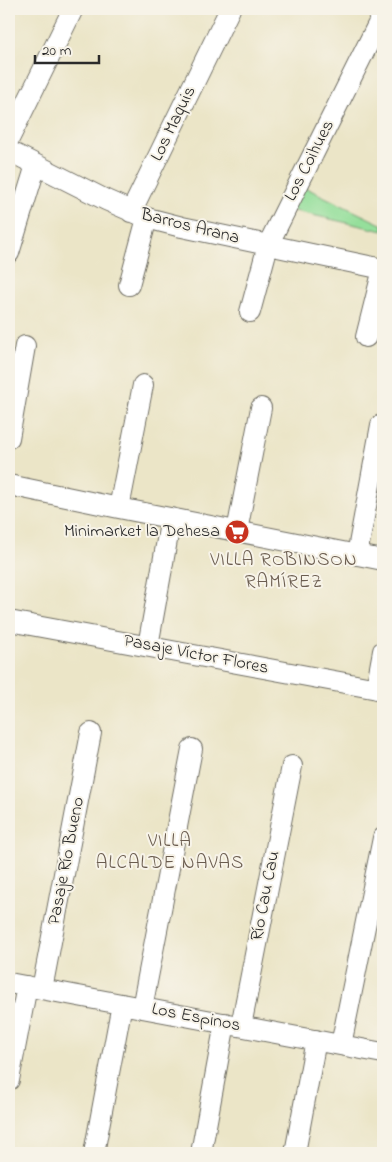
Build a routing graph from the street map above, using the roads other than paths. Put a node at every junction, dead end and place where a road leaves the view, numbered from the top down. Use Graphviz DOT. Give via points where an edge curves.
graph roads {
  1 [pos="73,9"];
  2 [pos="230,9"];
  3 [pos="383,14"];
  4 [pos="9,139"];
  5 [pos="9,151"];
  6 [pos="36,165"];
  7 [pos="139,215"];
  8 [pos="268,245"];
  9 [pos="9,253"];
  10 [pos="383,269"];
  11 [pos="129,285"];
  12 [pos="250,312"];
  13 [pos="366,337"];
  14 [pos="25,346"];
  15 [pos="143,385"];
  16 [pos="261,408"];
  17 [pos="381,425"];
  18 [pos="9,438"];
  19 [pos="9,485"];
  20 [pos="119,508"];
  21 [pos="171,518"];
  22 [pos="237,531"];
  23 [pos="357,555"];
  24 [pos="383,560"];
  25 [pos="9,620"];
  26 [pos="148,646"];
  27 [pos="383,651"];
  28 [pos="380,690"];
  29 [pos="91,733"];
  30 [pos="192,749"];
  31 [pos="292,766"];
  32 [pos="383,838"];
  33 [pos="26,986"];
  34 [pos="122,1004"];
  35 [pos="142,1008"];
  36 [pos="233,1025"];
  37 [pos="316,1040"];
  38 [pos="341,1045"];
  39 [pos="383,1054"];
  40 [pos="9,1080"];
  41 [pos="94,1153"];
  42 [pos="200,1153"];
  43 [pos="295,1153"];
  1 -- 4 [label="street"];
  2 -- 7 [label="street, Los Maquis"];
  3 -- 8 [label="street, Los Coihues"];
  5 -- 6 [label="street, Barros Arana"];
  6 -- 7 [label="street, Barros Arana"];
  6 -- 9 [label="street"];
  7 -- 8 [label="street, Barros Arana"];
  7 -- 11 [label="street, Los Maquis"];
  8 -- 10 [label="street, Barros Arana"];
  8 -- 12 [label="street, Los Coihues"];
  10 -- 13 [label="street"];
  14 -- 18 [label="street"];
  15 -- 20 [label="street"];
  16 -- 22 [label="street"];
  17 -- 23 [label="street"];
  19 -- 20 [label="street"];
  20 -- 21 [label="street"];
  21 -- 22 [label="street"];
  21 -- 26 [label="street"];
  22 -- 23 [label="street"];
  23 -- 24 [label="street"];
  25 -- 26 [label="street, Pasaje Víctor Flores"];
  26 -- 28 [label="street, Pasaje Víctor Flores"];
  27 -- 28 [label="street"];
  29 -- 33 [label="street, Pasaje Río Bueno"];
  30 -- 35 [label="street"];
  31 -- 36 [label="street, Río Cau Cau"];
  32 -- 38 [label="street"];
  33 -- 34 [label="street, Los Espinos"];
  33 -- 40 [label="street, Pasaje Río Bueno"];
  34 -- 35 [label="street, Los Espinos"];
  34 -- 41 [label="street"];
  35 -- 36 [label="street, Los Espinos"];
  36 -- 37 [label="street, Los Espinos"];
  36 -- 42 [label="street, Río Cau Cau"];
  37 -- 38 [label="street, Los Espinos"];
  37 -- 43 [label="street"];
  38 -- 39 [label="street, Los Espinos"];
}
